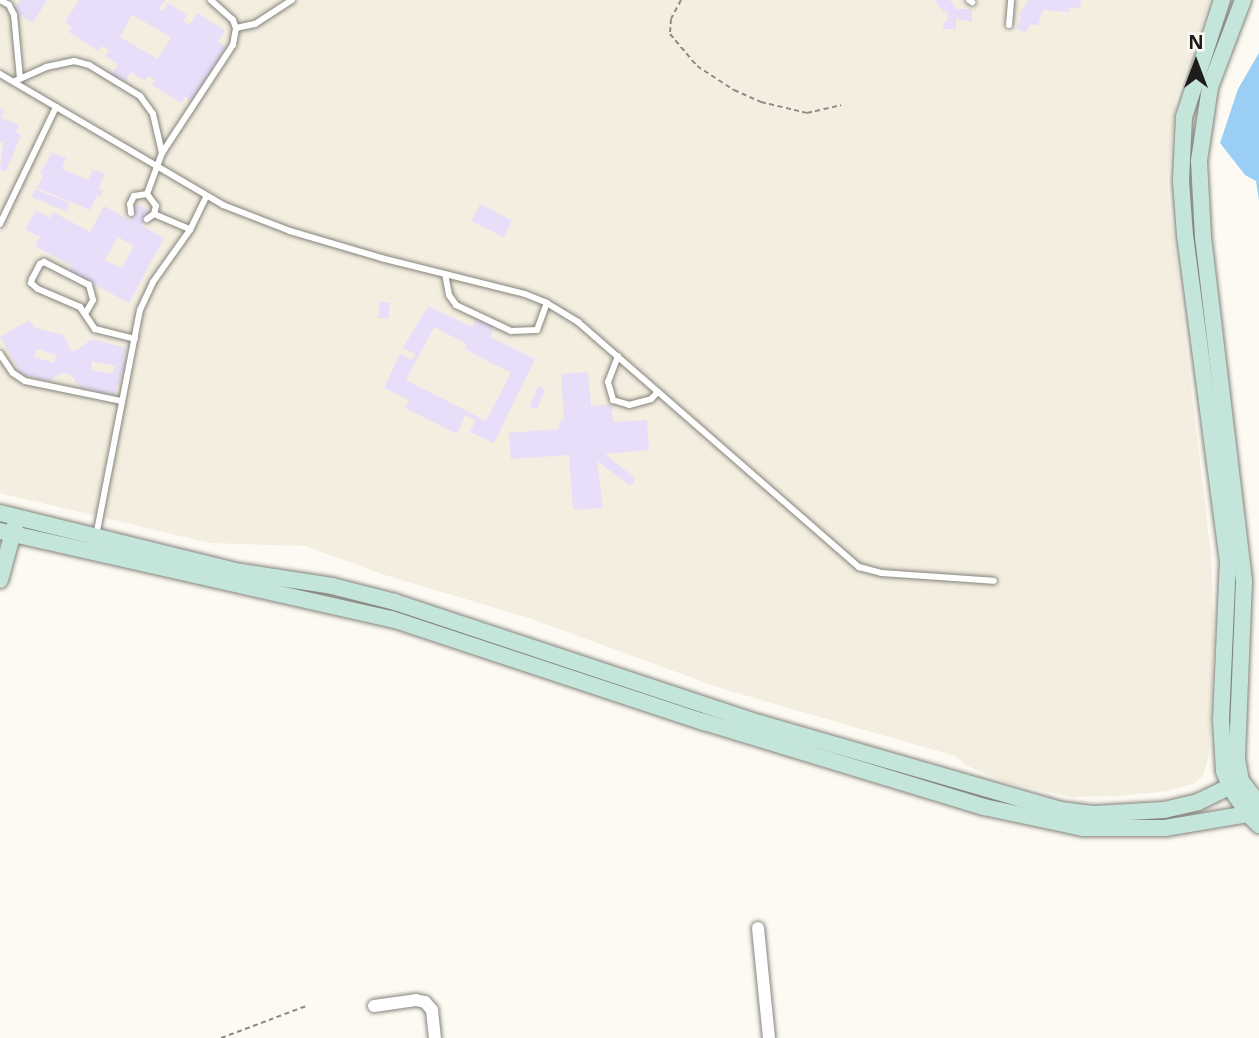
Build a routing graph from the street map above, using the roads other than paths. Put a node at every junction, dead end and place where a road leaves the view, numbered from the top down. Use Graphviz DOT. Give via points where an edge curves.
graph roads {
  1 [pos="0,0"];
  2 [pos="211,0"];
  3 [pos="292,0"];
  4 [pos="1011,0"];
  5 [pos="1222,0"];
  6 [pos="1243,0"];
  7 [pos="1009,25"];
  8 [pos="236,28"];
  9 [pos="0,74"];
  10 [pos="17,80"];
  11 [pos="56,107"];
  12 [pos="162,153"];
  13 [pos="156,164"];
  14 [pos="147,194"];
  15 [pos="206,197"];
  16 [pos="131,213"];
  17 [pos="0,224"];
  18 [pos="190,229"];
  19 [pos="445,274"];
  20 [pos="547,303"];
  21 [pos="85,314"];
  22 [pos="135,339"];
  23 [pos="0,354"];
  24 [pos="618,356"];
  25 [pos="658,392"];
  26 [pos="122,401"];
  27 [pos="0,513"];
  28 [pos="18,518"];
  29 [pos="6,532"];
  30 [pos="96,537"];
  31 [pos="0,580"];
  32 [pos="994,581"];
  33 [pos="1236,784"];
  34 [pos="1256,812"];
  35 [pos="758,928"];
  36 [pos="374,1006"];
  37 [pos="435,1038"];
  38 [pos="769,1038"];
  1 -- 10 [label="lane" via="14,15"];
  2 -- 8 [label="lane"];
  3 -- 8 [label="lane" via="255,23"];
  4 -- 7 [label="lane"];
  5 -- 33 [label="street" via="1184,117 1181,181 1228,560 1222,720 1224,771"];
  6 -- 33 [label="street" via="1210,87 1199,161 1203,237 1244,581"];
  8 -- 12 [label="lane" via="233,45"];
  9 -- 10 [label="lane"];
  10 -- 11 [label="lane"];
  10 -- 12 [label="lane" via="61,63 89,65 148,103"];
  11 -- 13 [label="lane"];
  11 -- 17 [label="lane"];
  12 -- 13 [label="lane"];
  13 -- 14 [label="lane"];
  13 -- 15 [label="lane"];
  14 -- 16 [label="lane" via="134,196"];
  14 -- 18 [label="lane" via="156,202 151,216"];
  15 -- 18 [label="lane"];
  15 -- 19 [label="lane" via="290,231"];
  18 -- 22 [label="lane" via="146,294"];
  19 -- 20 [label="lane"];
  19 -- 20 [label="lane" via="456,305 511,331 537,330"];
  20 -- 24 [label="lane"];
  21 -- 21 [label="lane" via="80,307 32,283 40,264 89,285 93,300"];
  21 -- 22 [label="lane" via="94,329"];
  22 -- 26 [label="lane"];
  23 -- 26 [label="lane" via="25,381"];
  24 -- 25 [label="lane"];
  24 -- 25 [label="lane" via="608,382 613,400 629,405 651,399"];
  25 -- 32 [label="lane" via="859,567 889,574"];
  26 -- 30 [label="lane"];
  27 -- 28 [label="street"];
  28 -- 29 [label="street"];
  28 -- 30 [label="street"];
  29 -- 31 [label="street"];
  29 -- 34 [label="street" via="392,619 704,722 984,807 1083,828 1165,828"];
  30 -- 33 [label="street" via="395,602 759,723 1060,810 1095,814 1164,810 1198,802"];
  33 -- 34 [label="street"];
  35 -- 38 [label="street"];
  36 -- 37 [label="street" via="425,1002 432,1010"];
}
